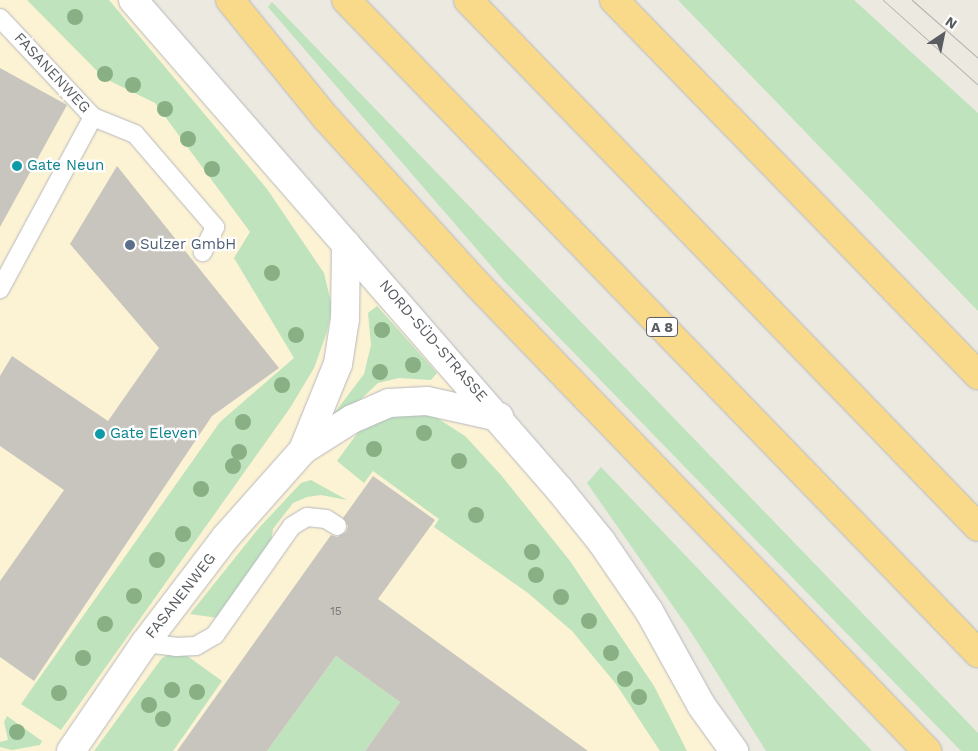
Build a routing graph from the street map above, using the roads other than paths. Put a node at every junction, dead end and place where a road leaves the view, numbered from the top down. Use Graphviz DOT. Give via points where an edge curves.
graph roads {
  1 [pos="133,0"];
  2 [pos="230,0"];
  3 [pos="346,0"];
  4 [pos="468,0"];
  5 [pos="614,0"];
  6 [pos="0,18"];
  7 [pos="93,117"];
  8 [pos="346,244"];
  9 [pos="203,252"];
  10 [pos="0,289"];
  11 [pos="978,375"];
  12 [pos="500,417"];
  13 [pos="303,450"];
  14 [pos="337,526"];
  15 [pos="978,527"];
  16 [pos="145,642"];
  17 [pos="978,653"];
  18 [pos="702,705"];
  19 [pos="71,751"];
  20 [pos="715,751"];
  21 [pos="734,751"];
  22 [pos="927,751"];
  1 -- 8 [label="main road, NORD-SÜD-STRASSE"];
  2 -- 22 [label="highway" via="326,118 477,284"];
  3 -- 17 [label="highway, A 8"];
  4 -- 15 [label="highway"];
  5 -- 11 [label="highway"];
  6 -- 7 [label="lane, FASANENWEG"];
  7 -- 9 [label="lane" via="135,134 215,227"];
  7 -- 10 [label="lane, FASANENWEG"];
  8 -- 12 [label="main road, NORD-SÜD-STRASSE"];
  8 -- 13 [label="main road, FASANENWEG" via="344,319 338,364"];
  12 -- 13 [label="main road, FASANENWEG" via="427,401 390,403 352,419"];
  12 -- 18 [label="main road, NORD-SÜD-STRASSE" via="601,541 649,611"];
  13 -- 16 [label="main road, FASANENWEG" via="225,538"];
  14 -- 16 [label="lane" via="326,519 307,517 292,526 215,635 196,646 176,647"];
  16 -- 19 [label="main road, FASANENWEG"];
  18 -- 20 [label="main road, NORD-SÜD-STRASSE"];
  18 -- 21 [label="main road, NORD-SÜD-STRASSE"];
}
